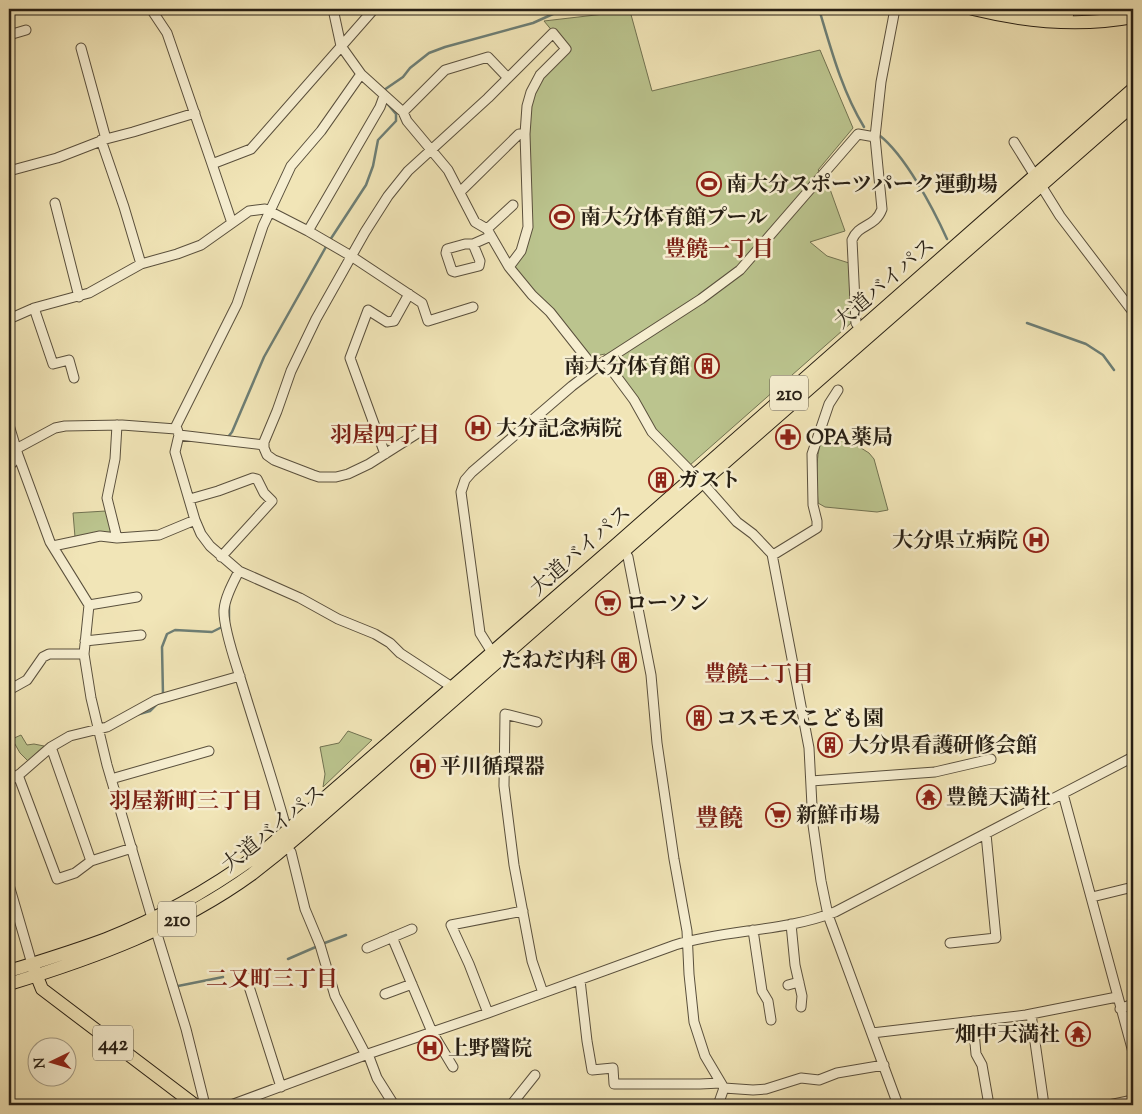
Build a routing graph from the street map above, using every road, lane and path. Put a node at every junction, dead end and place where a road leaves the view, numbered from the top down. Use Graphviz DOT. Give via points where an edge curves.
graph roads {
  1 [pos="151,9"];
  2 [pos="333,9"];
  3 [pos="374,9"];
  4 [pos="895,9"];
  5 [pos="973,9"];
  6 [pos="1015,9"];
  7 [pos="1117,11"];
  8 [pos="1133,11"];
  9 [pos="1133,17"];
  10 [pos="26,30"];
  11 [pos="9,35"];
  12 [pos="340,46"];
  13 [pos="81,48"];
  14 [pos="361,74"];
  15 [pos="508,78"];
  16 [pos="1133,90"];
  17 [pos="384,96"];
  18 [pos="1133,105"];
  19 [pos="403,112"];
  20 [pos="195,114"];
  21 [pos="525,134"];
  22 [pos="875,137"];
  23 [pos="103,139"];
  24 [pos="1014,142"];
  25 [pos="431,151"];
  26 [pos="212,164"];
  27 [pos="9,171"];
  28 [pos="1037,182"];
  29 [pos="460,192"];
  30 [pos="55,203"];
  31 [pos="513,205"];
  32 [pos="270,211"];
  33 [pos="232,223"];
  34 [pos="308,231"];
  35 [pos="489,232"];
  36 [pos="473,244"];
  37 [pos="351,256"];
  38 [pos="140,264"];
  39 [pos="509,267"];
  40 [pos="409,294"];
  41 [pos="79,297"];
  42 [pos="473,307"];
  43 [pos="34,308"];
  44 [pos="1133,312"];
  45 [pos="9,319"];
  46 [pos="861,329"];
  47 [pos="605,362"];
  48 [pos="594,369"];
  49 [pos="74,378"];
  50 [pos="838,390"];
  51 [pos="9,425"];
  52 [pos="117,425"];
  53 [pos="421,431"];
  54 [pos="177,432"];
  55 [pos="264,445"];
  56 [pos="17,452"];
  57 [pos="385,454"];
  58 [pos="9,467"];
  59 [pos="699,479"];
  60 [pos="190,499"];
  61 [pos="195,520"];
  62 [pos="117,538"];
  63 [pos="53,546"];
  64 [pos="621,547"];
  65 [pos="773,555"];
  66 [pos="222,557"];
  67 [pos="239,571"];
  68 [pos="137,597"];
  69 [pos="89,605"];
  70 [pos="141,634"];
  71 [pos="85,641"];
  72 [pos="84,654"];
  73 [pos="495,656"];
  74 [pos="240,676"];
  75 [pos="458,688"];
  76 [pos="9,690"];
  77 [pos="537,722"];
  78 [pos="98,728"];
  79 [pos="51,747"];
  80 [pos="209,751"];
  81 [pos="1133,757"];
  82 [pos="991,759"];
  83 [pos="18,775"];
  84 [pos="111,779"];
  85 [pos="9,781"];
  86 [pos="811,781"];
  87 [pos="1063,794"];
  88 [pos="290,829"];
  89 [pos="302,833"];
  90 [pos="986,834"];
  91 [pos="281,843"];
  92 [pos="132,848"];
  93 [pos="91,861"];
  94 [pos="9,885"];
  95 [pos="1133,887"];
  96 [pos="1092,897"];
  97 [pos="523,911"];
  98 [pos="828,915"];
  99 [pos="154,924"];
  100 [pos="791,924"];
  101 [pos="412,929"];
  102 [pos="753,930"];
  103 [pos="392,937"];
  104 [pos="688,941"];
  105 [pos="950,944"];
  106 [pos="367,948"];
  107 [pos="34,970"];
  108 [pos="9,971"];
  109 [pos="246,977"];
  110 [pos="580,980"];
  111 [pos="799,982"];
  112 [pos="9,984"];
  113 [pos="412,984"];
  114 [pos="788,985"];
  115 [pos="543,993"];
  116 [pos="385,994"];
  117 [pos="1117,997"];
  118 [pos="1133,1004"];
  119 [pos="801,1007"];
  120 [pos="1120,1008"];
  121 [pos="488,1013"];
  122 [pos="1031,1014"];
  123 [pos="770,1020"];
  124 [pos="973,1021"];
  125 [pos="432,1032"];
  126 [pos="872,1033"];
  127 [pos="1133,1052"];
  128 [pos="367,1055"];
  129 [pos="884,1065"];
  130 [pos="453,1067"];
  131 [pos="534,1075"];
  132 [pos="723,1085"];
  133 [pos="281,1087"];
  134 [pos="1133,1100"];
  135 [pos="195,1105"];
  136 [pos="205,1105"];
  137 [pos="231,1105"];
  138 [pos="394,1105"];
  139 [pos="511,1105"];
  140 [pos="718,1105"];
  141 [pos="898,1105"];
  142 [pos="989,1105"];
  143 [pos="1044,1105"];
  144 [pos="1109,1105"];
  1 -- 20 [label="street" via="167,33"];
  2 -- 12 [label="street"];
  3 -- 12 [label="street"];
  4 -- 22 [label="street" via="881,82"];
  5 -- 9 [label="highway" via="1064,24"];
  6 -- 7 [label="highway" via="1064,15"];
  7 -- 8 [label="highway"];
  10 -- 11 [label="street"];
  12 -- 14 [label="street"];
  12 -- 26 [label="street" via="251,149"];
  13 -- 23 [label="street"];
  14 -- 17 [label="street"];
  14 -- 32 [label="street" via="321,131 294,161"];
  15 -- 19 [label="street" via="488,58 445,70"];
  15 -- 21 [label="street" via="553,33 566,49 540,75 531,92"];
  15 -- 25 [label="street"];
  16 -- 28 [label="highway, 大道バイパス / 210"];
  17 -- 19 [label="street"];
  17 -- 34 [label="street"];
  18 -- 28 [label="highway, 大道バイパス / 210"];
  19 -- 25 [label="street"];
  20 -- 23 [label="street"];
  20 -- 26 [label="street"];
  21 -- 29 [label="street" via="519,134"];
  21 -- 39 [label="street" via="528,227 521,251"];
  22 -- 46 [label="street" via="882,209 879,218 855,232 852,240 856,323"];
  22 -- 47 [label="street" via="858,134 740,270"];
  23 -- 27 [label="street" via="57,158"];
  23 -- 38 [label="street"];
  24 -- 28 [label="street"];
  25 -- 29 [label="street" via="448,170"];
  25 -- 37 [label="street" via="399,182"];
  26 -- 33 [label="street"];
  28 -- 44 [label="street"];
  28 -- 46 [label="highway, 大道バイパス / 210"];
  28 -- 59 [label="highway, 大道バイパス / 210"];
  29 -- 35 [label="street" via="475,222"];
  30 -- 41 [label="street"];
  31 -- 35 [label="street"];
  32 -- 33 [label="street" via="254,210"];
  32 -- 34 [label="street"];
  32 -- 54 [label="street" via="237,304 177,422"];
  33 -- 38 [label="street" via="190,250"];
  34 -- 37 [label="street"];
  35 -- 36 [label="street"];
  35 -- 39 [label="street"];
  37 -- 40 [label="street"];
  37 -- 55 [label="street" via="291,371"];
  38 -- 41 [label="street"];
  39 -- 48 [label="street" via="550,312"];
  40 -- 42 [label="street" via="422,303 428,321"];
  40 -- 57 [label="street" via="394,321 387,322 368,310 350,358"];
  41 -- 43 [label="street"];
  43 -- 45 [label="street"];
  43 -- 49 [label="street" via="53,364 70,360"];
  46 -- 59 [label="highway, 大道バイパス / 210"];
  47 -- 48 [label="street"];
  47 -- 59 [label="street" via="631,396 652,432"];
  48 -- 73 [label="street" via="465,480 461,492 480,633"];
  50 -- 65 [label="street" via="828,404 812,454 817,528"];
  51 -- 56 [label="street"];
  52 -- 54 [label="street"];
  52 -- 56 [label="street" via="55,428"];
  52 -- 62 [label="street" via="115,459 107,498"];
  53 -- 57 [label="street"];
  54 -- 55 [label="street"];
  54 -- 60 [label="street" via="175,452"];
  55 -- 57 [label="street" via="272,459 327,478 359,469"];
  56 -- 58 [label="street"];
  56 -- 63 [label="street"];
  59 -- 64 [label="highway, 大道バイパス / 210"];
  59 -- 65 [label="street" via="737,522"];
  60 -- 61 [label="street"];
  60 -- 66 [label="street" via="253,478 272,501"];
  61 -- 62 [label="street" via="159,535"];
  61 -- 66 [label="street" via="200,534"];
  62 -- 63 [label="street" via="100,536"];
  63 -- 69 [label="street"];
  64 -- 73 [label="highway, 大道バイパス / 210"];
  64 -- 104 [label="street" via="628,557 651,675 657,743"];
  65 -- 86 [label="street" via="807,734"];
  66 -- 67 [label="street"];
  67 -- 74 [label="street" via="224,611"];
  67 -- 75 [label="street" via="375,634"];
  68 -- 69 [label="street"];
  69 -- 71 [label="street"];
  70 -- 71 [label="street"];
  71 -- 72 [label="street"];
  72 -- 76 [label="street" via="43,656 27,680"];
  72 -- 78 [label="street"];
  73 -- 75 [label="highway, 大道バイパス / 210"];
  74 -- 78 [label="street" via="156,700"];
  74 -- 88 [label="street" via="285,824"];
  75 -- 88 [label="highway, 大道バイパス / 210"];
  75 -- 89 [label="highway, 大道バイパス / 210"];
  77 -- 97 [label="street" via="505,714 504,786"];
  78 -- 79 [label="street" via="70,736"];
  78 -- 84 [label="street"];
  79 -- 83 [label="street"];
  79 -- 93 [label="street"];
  80 -- 84 [label="street"];
  81 -- 87 [label="street"];
  82 -- 86 [label="street" via="935,772"];
  83 -- 85 [label="street"];
  83 -- 93 [label="street" via="57,879 75,873"];
  84 -- 92 [label="street"];
  86 -- 98 [label="street" via="818,860"];
  87 -- 90 [label="street"];
  87 -- 96 [label="street"];
  88 -- 89 [label="street"];
  88 -- 91 [label="highway, 大道バイパス / 210"];
  89 -- 91 [label="highway, 大道バイパス / 210"];
  90 -- 98 [label="street"];
  90 -- 105 [label="street" via="996,938"];
  91 -- 99 [label="highway, 大道バイパス / 210"];
  91 -- 128 [label="street" via="291,852 305,909 335,996"];
  92 -- 93 [label="street"];
  92 -- 99 [label="street"];
  94 -- 107 [label="street"];
  95 -- 96 [label="street"];
  96 -- 117 [label="street"];
  97 -- 115 [label="street" via="532,961"];
  97 -- 121 [label="street" via="451,925"];
  98 -- 100 [label="street"];
  98 -- 126 [label="street"];
  99 -- 107 [label="highway, 大道バイパス / 210" via="101,954"];
  99 -- 136 [label="street"];
  100 -- 102 [label="street"];
  100 -- 111 [label="street"];
  101 -- 103 [label="street"];
  102 -- 104 [label="street"];
  102 -- 123 [label="street"];
  103 -- 106 [label="street"];
  103 -- 113 [label="street"];
  104 -- 110 [label="street"];
  104 -- 132 [label="street" via="696,1031 704,1056"];
  107 -- 108 [label="highway, 大道バイパス / 210"];
  107 -- 112 [label="highway, 大道バイパス / 210"];
  107 -- 135 [label="highway, 442" via="42,989"];
  109 -- 133 [label="street"];
  110 -- 115 [label="street"];
  110 -- 132 [label="street" via="592,1070 612,1068 614,1084"];
  111 -- 114 [label="street"];
  111 -- 119 [label="street"];
  113 -- 116 [label="street"];
  113 -- 125 [label="street"];
  115 -- 121 [label="street"];
  117 -- 120 [label="street"];
  117 -- 122 [label="street"];
  118 -- 120 [label="street"];
  120 -- 127 [label="street"];
  121 -- 125 [label="street"];
  122 -- 124 [label="street"];
  122 -- 143 [label="street"];
  124 -- 126 [label="street"];
  124 -- 142 [label="street" via="976,1054 982,1065"];
  125 -- 128 [label="street"];
  125 -- 130 [label="street"];
  126 -- 129 [label="street"];
  128 -- 133 [label="street"];
  128 -- 138 [label="street"];
  129 -- 132 [label="street" via="837,1073 819,1080 801,1078 766,1089"];
  129 -- 141 [label="street"];
  131 -- 139 [label="street"];
  132 -- 140 [label="street"];
  133 -- 137 [label="street"];
  134 -- 144 [label="street"];
}
